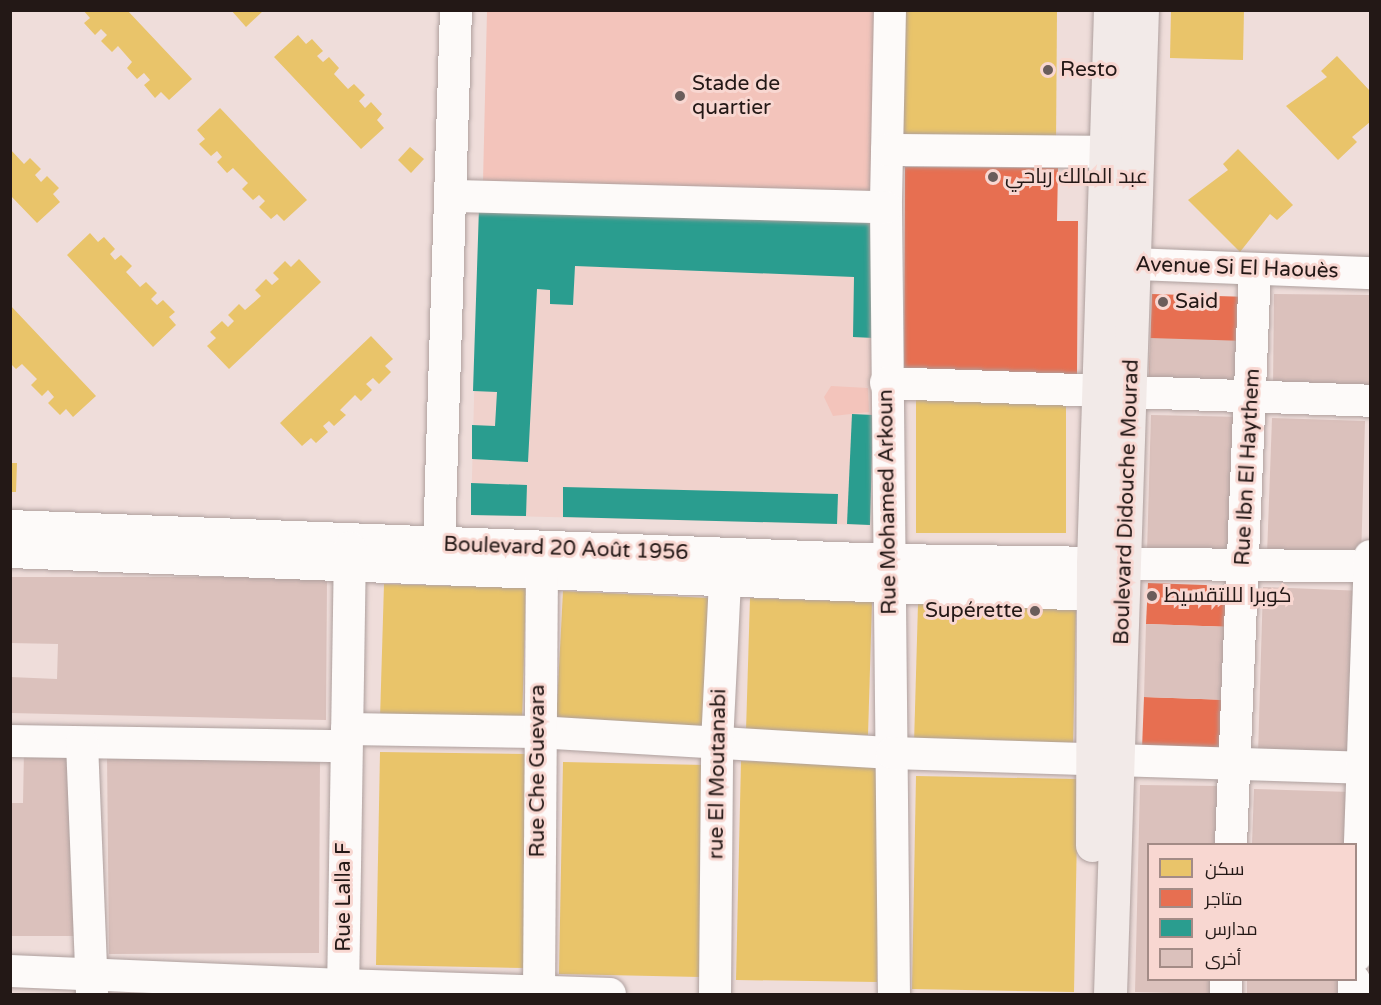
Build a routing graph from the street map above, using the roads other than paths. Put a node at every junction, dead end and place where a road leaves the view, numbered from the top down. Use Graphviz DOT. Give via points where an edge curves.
graph roads {
  1 [pos="456,10"];
  2 [pos="890,10"];
  3 [pos="1110,10"];
  4 [pos="1142,10"];
  5 [pos="887,150"];
  6 [pos="1122,152"];
  7 [pos="453,196"];
  8 [pos="886,207"];
  9 [pos="1120,264"];
  10 [pos="1255,270"];
  11 [pos="1371,273"];
  12 [pos="886,383"];
  13 [pos="1116,391"];
  14 [pos="1252,399"];
  15 [pos="1371,401"];
  16 [pos="10,526"];
  17 [pos="439,545"];
  18 [pos="10,552"];
  19 [pos="350,555"];
  20 [pos="1371,556"];
  21 [pos="542,563"];
  22 [pos="1244,567"];
  23 [pos="1370,567"];
  24 [pos="725,568"];
  25 [pos="1103,573"];
  26 [pos="889,574"];
  27 [pos="537,732"];
  28 [pos="346,737"];
  29 [pos="10,741"];
  30 [pos="82,742"];
  31 [pos="717,744"];
  32 [pos="892,753"];
  33 [pos="1106,757"];
  34 [pos="1233,762"];
  35 [pos="1367,768"];
  36 [pos="1231,843"];
  37 [pos="1357,939"];
  38 [pos="10,971"];
  39 [pos="92,984"];
  40 [pos="344,990"];
  41 [pos="539,993"];
  42 [pos="610,994"];
  43 [pos="715,994"];
  44 [pos="894,994"];
  45 [pos="1088,994"];
  46 [pos="1110,994"];
  1 -- 7 [label="street"];
  2 -- 5 [label="street, Rue Mohamed Arkoun"];
  3 -- 6 [label="main road, Boulevard Didouche Mourad"];
  4 -- 6 [label="main road, Boulevard Didouche Mourad"];
  5 -- 6 [label="street"];
  5 -- 8 [label="street, Rue Mohamed Arkoun"];
  6 -- 9 [label="main road, Boulevard Didouche Mourad"];
  7 -- 8 [label="street"];
  7 -- 17 [label="street"];
  8 -- 12 [label="street, Rue Mohamed Arkoun"];
  9 -- 10 [label="street, Avenue Si El Haouès"];
  9 -- 13 [label="main road, Boulevard Didouche Mourad"];
  10 -- 11 [label="street, Avenue Si El Haouès"];
  10 -- 14 [label="street, Rue Ibn El Haythem"];
  12 -- 13 [label="street"];
  12 -- 26 [label="street, Rue Mohamed Arkoun"];
  13 -- 14 [label="street"];
  13 -- 25 [label="main road, Boulevard Didouche Mourad"];
  14 -- 15 [label="street"];
  14 -- 22 [label="street, Rue Ibn El Haythem"];
  16 -- 19 [label="street, Boulevard 20 Août 1956"];
  17 -- 19 [label="street, Boulevard 20 Août 1956"];
  17 -- 21 [label="street, Boulevard 20 Août 1956"];
  18 -- 19 [label="street, Boulevard 20 Août 1956"];
  19 -- 21 [label="street, Boulevard 20 Août 1956"];
  19 -- 28 [label="street, Rue Lalla F"];
  20 -- 23 [label="street"];
  21 -- 24 [label="street, Boulevard 20 Août 1956"];
  21 -- 27 [label="street, Rue Che Guevara"];
  22 -- 23 [label="street, Boulevard 20 Août 1956"];
  22 -- 25 [label="street, Boulevard 20 Août 1956"];
  22 -- 34 [label="street, Rue Ibn El Haythem"];
  23 -- 35 [label="street"];
  24 -- 26 [label="street, Boulevard 20 Août 1956"];
  24 -- 31 [label="street, rue El Moutanabi"];
  25 -- 26 [label="street, Boulevard 20 Août 1956"];
  25 -- 33 [label="main road, Boulevard Didouche Mourad"];
  25 -- 33 [label="main road, Boulevard Didouche Mourad"];
  26 -- 32 [label="street, Rue Mohamed Arkoun"];
  27 -- 28 [label="street"];
  27 -- 31 [label="street"];
  27 -- 41 [label="street, Rue Che Guevara"];
  28 -- 30 [label="street"];
  28 -- 40 [label="street, Rue Lalla F"];
  29 -- 30 [label="street"];
  30 -- 39 [label="street"];
  31 -- 32 [label="street"];
  31 -- 43 [label="street, rue El Moutanabi"];
  32 -- 33 [label="street"];
  32 -- 44 [label="street, Rue Mohamed Arkoun"];
  33 -- 34 [label="street"];
  33 -- 45 [label="main road, Boulevard Didouche Mourad"];
  33 -- 46 [label="main road, Boulevard Didouche Mourad"];
  34 -- 35 [label="street"];
  34 -- 36 [label="street, Rue Ibn El Haythem"];
  35 -- 37 [label="street"];
  38 -- 39 [label="street"];
  39 -- 40 [label="street"];
  40 -- 41 [label="street"];
  41 -- 42 [label="street"];
}
